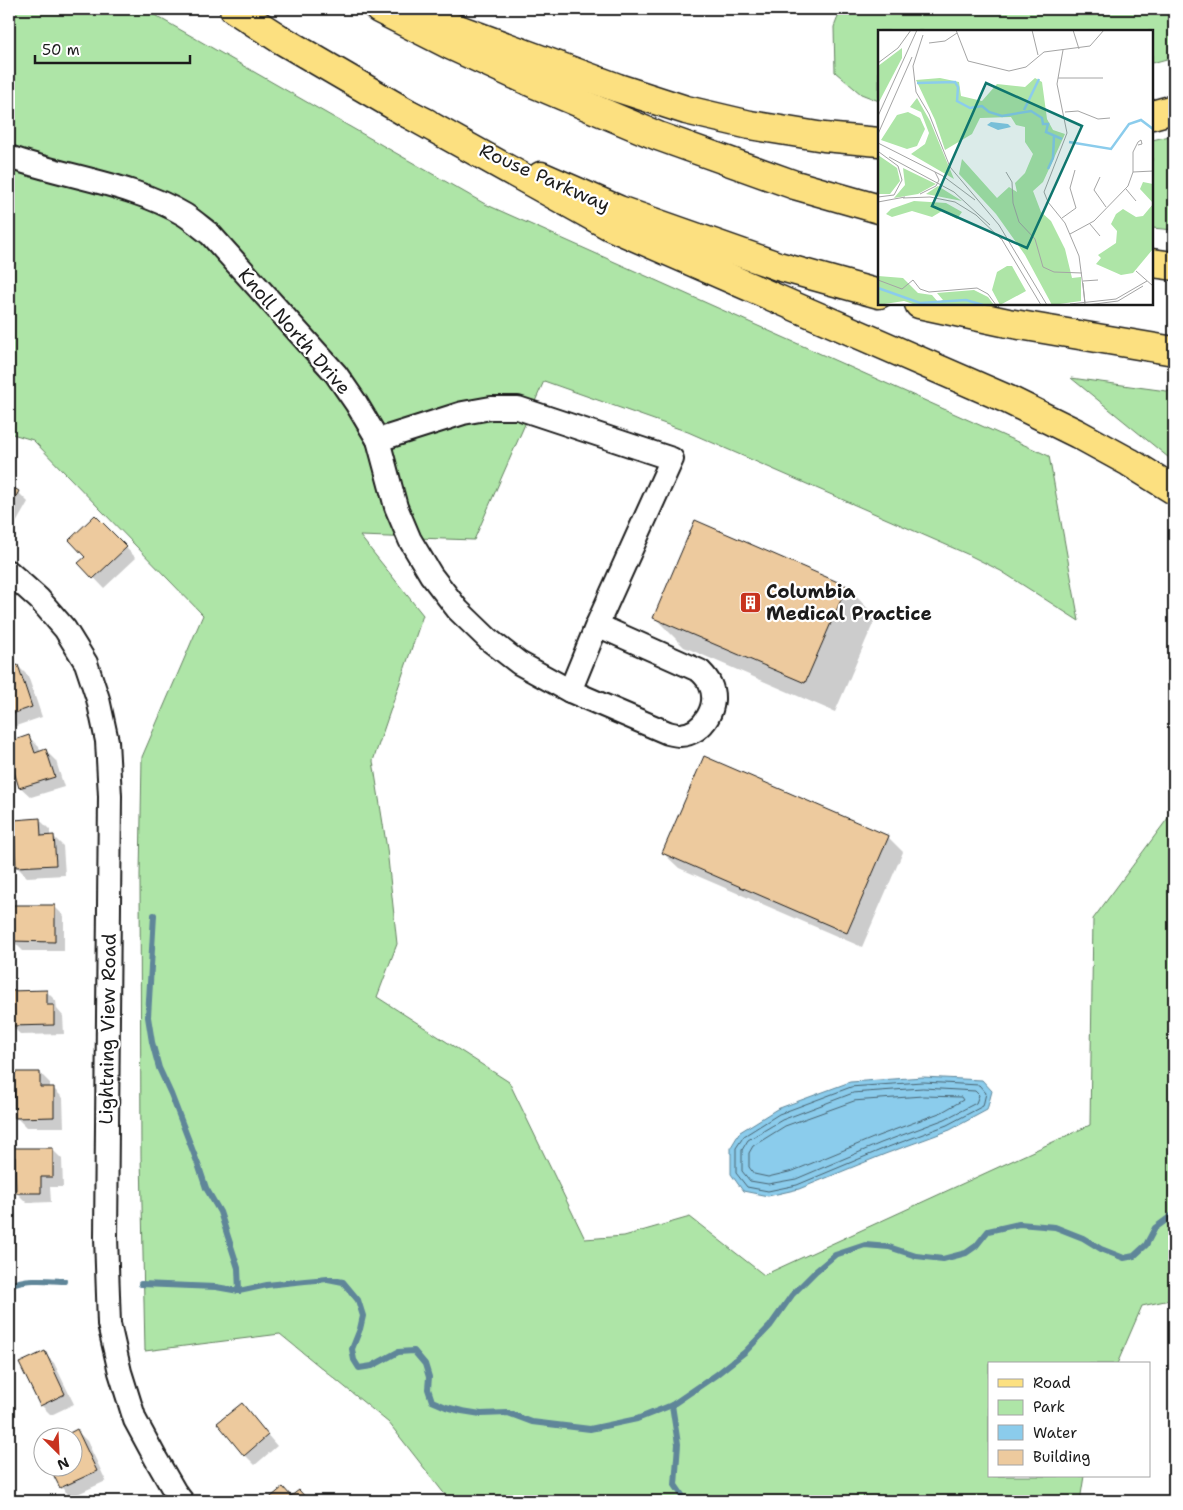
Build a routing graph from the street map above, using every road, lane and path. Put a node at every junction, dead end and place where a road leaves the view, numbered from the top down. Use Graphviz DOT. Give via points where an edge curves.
graph roads {
  1 [pos="234,9"];
  2 [pos="380,9"];
  3 [pos="404,9"];
  4 [pos="1174,109"];
  5 [pos="407,113"];
  6 [pos="1153,115"];
  7 [pos="878,142"];
  8 [pos="9,157"];
  9 [pos="878,209"];
  10 [pos="1153,263"];
  11 [pos="1174,266"];
  12 [pos="878,294"];
  13 [pos="924,305"];
  14 [pos="1174,351"];
  15 [pos="378,440"];
  16 [pos="1174,490"];
  17 [pos="9,572"];
  18 [pos="597,625"];
  19 [pos="570,691"];
  20 [pos="182,1501"];
  1 -- 5 [label="main road, Rouse Parkway"];
  2 -- 9 [label="main road" via="535,84 658,136 794,185"];
  3 -- 7 [label="main road" via="686,110 759,127"];
  4 -- 6 [label="main road"];
  5 -- 12 [label="main road, Rouse Parkway" via="494,156 619,210 778,266"];
  5 -- 16 [label="main road" via="610,226 1007,399 1078,434"];
  8 -- 15 [label="street, Knoll North Drive" via="161,203 210,234 336,374"];
  10 -- 11 [label="main road"];
  13 -- 14 [label="main road"];
  15 -- 18 [label="street" via="463,413 518,408 672,459"];
  15 -- 19 [label="street, Knoll North Drive" via="396,507 410,540 431,575 458,610 488,639 519,663"];
  17 -- 20 [label="street, Lightning View Road" via="65,629 86,663 107,741 110,806 106,1237 109,1324 135,1420"];
  18 -- 19 [label="street"];
  18 -- 19 [label="street, Knoll North Drive" via="700,671 713,693 710,713 697,728 680,735 668,733"];
}
